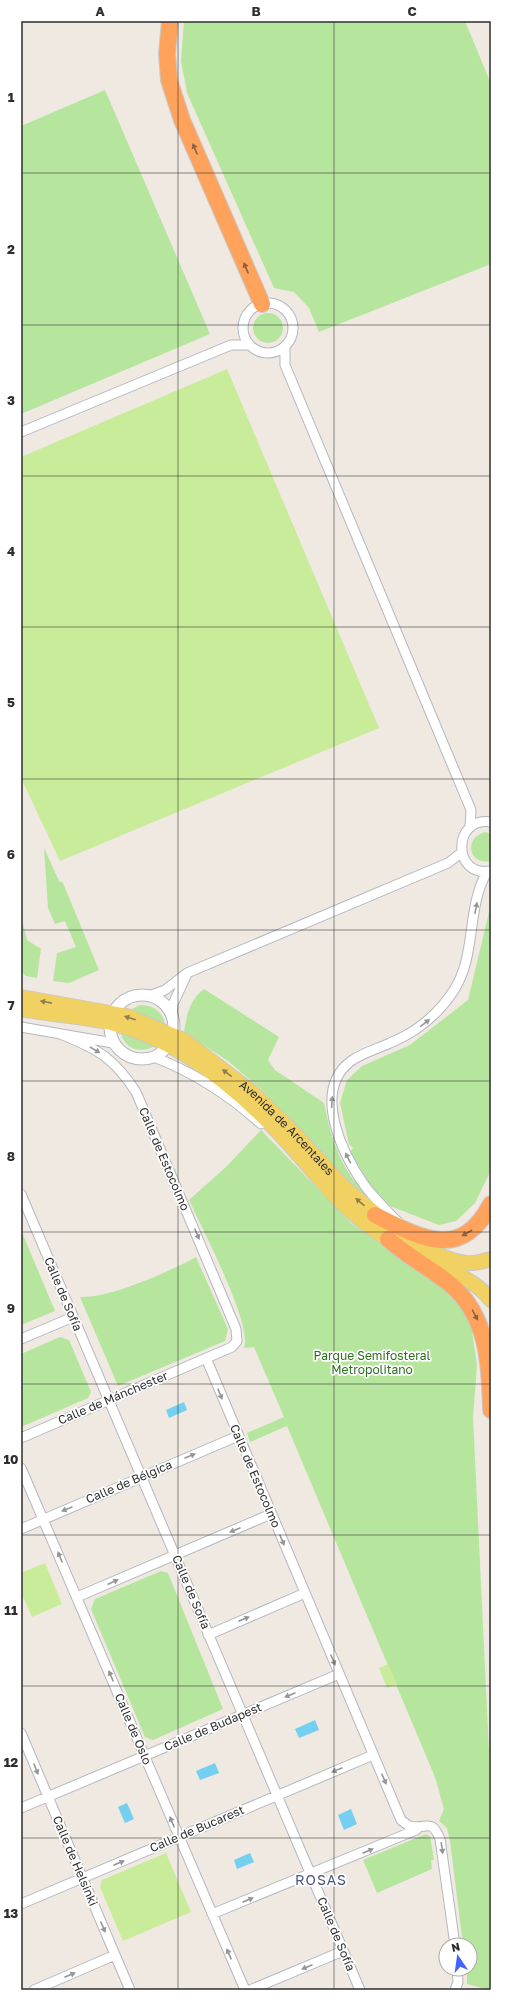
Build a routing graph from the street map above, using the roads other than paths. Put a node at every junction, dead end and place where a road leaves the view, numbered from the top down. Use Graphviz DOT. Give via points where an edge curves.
graph roads {
  1 [pos="170,21"];
  2 [pos="262,304"];
  3 [pos="244,332"];
  4 [pos="232,345"];
  5 [pos="250,345"];
  6 [pos="285,346"];
  7 [pos="272,352"];
  8 [pos="285,365"];
  9 [pos="21,432"];
  10 [pos="472,813"];
  11 [pos="489,822"];
  12 [pos="470,827"];
  13 [pos="461,853"];
  14 [pos="448,862"];
  15 [pos="467,863"];
  16 [pos="489,871"];
  17 [pos="187,973"];
  18 [pos="149,996"];
  19 [pos="21,998"];
  20 [pos="21,1009"];
  21 [pos="113,1015"];
  22 [pos="172,1016"];
  23 [pos="21,1027"];
  24 [pos="60,1034"];
  25 [pos="171,1040"];
  26 [pos="114,1043"];
  27 [pos="154,1057"];
  28 [pos="329,1189"];
  29 [pos="21,1194"];
  30 [pos="491,1204"];
  31 [pos="375,1215"];
  32 [pos="407,1231"];
  33 [pos="388,1239"];
  34 [pos="491,1251"];
  35 [pos="491,1259"];
  36 [pos="456,1260"];
  37 [pos="491,1300"];
  38 [pos="73,1317"];
  39 [pos="21,1339"];
  40 [pos="206,1358"];
  41 [pos="108,1399"];
  42 [pos="491,1409"];
  43 [pos="491,1418"];
  44 [pos="238,1436"];
  45 [pos="21,1438"];
  46 [pos="21,1468"];
  47 [pos="142,1477"];
  48 [pos="271,1514"];
  49 [pos="43,1519"];
  50 [pos="21,1529"];
  51 [pos="175,1555"];
  52 [pos="305,1593"];
  53 [pos="77,1597"];
  54 [pos="208,1634"];
  55 [pos="339,1674"];
  56 [pos="243,1715"];
  57 [pos="21,1733"];
  58 [pos="373,1755"];
  59 [pos="145,1756"];
  60 [pos="277,1795"];
  61 [pos="47,1797"];
  62 [pos="21,1808"];
  63 [pos="419,1827"];
  64 [pos="179,1837"];
  65 [pos="310,1874"];
  66 [pos="83,1878"];
  67 [pos="21,1904"];
  68 [pos="212,1914"];
  69 [pos="454,1937"];
  70 [pos="343,1952"];
  71 [pos="116,1955"];
  72 [pos="458,1977"];
  73 [pos="34,1990"];
  74 [pos="130,1990"];
  75 [pos="244,1990"];
  76 [pos="250,1990"];
  77 [pos="360,1990"];
  78 [pos="455,1990"];
  2 -- 1 [label="highway, one-way" via="180,113 170,80 167,54"];
  2 -- 3 [label="street" via="250,312 244,324"];
  2 -- 6 [label="street" via="278,305 290,316 293,332"];
  3 -- 4 [label="street"];
  3 -- 5 [label="street"];
  4 -- 5 [label="street"];
  4 -- 9 [label="street"];
  5 -- 7 [label="street" via="256,350"];
  6 -- 7 [label="street"];
  6 -- 8 [label="street"];
  7 -- 8 [label="street"];
  8 -- 10 [label="street"];
  10 -- 11 [label="street"];
  10 -- 12 [label="street"];
  11 -- 12 [label="street"];
  12 -- 13 [label="street" via="462,839"];
  13 -- 14 [label="street"];
  13 -- 15 [label="street"];
  14 -- 15 [label="street"];
  14 -- 17 [label="street"];
  15 -- 16 [label="street" via="479,871"];
  32 -- 16 [label="street, one-way" via="374,1198 357,1174 340,1140 332,1114 335,1085 350,1062 394,1042 425,1024 442,1007 454,990 468,957 477,902 482,882"];
  17 -- 18 [label="street" via="165,990"];
  17 -- 22 [label="street" via="173,1004"];
  18 -- 21 [label="street" via="129,998"];
  18 -- 22 [label="street" via="163,1003"];
  21 -- 19 [label="main road, Avenida de Arcentales, one-way"];
  20 -- 21 [label="main road, Avenida de Arcentales"];
  21 -- 25 [label="main road, Avenida de Arcentales" via="151,1036"];
  21 -- 26 [label="street" via="110,1033"];
  22 -- 25 [label="street"];
  23 -- 24 [label="street, Calle de Estocolmo"];
  24 -- 26 [label="street, Calle de Estocolmo"];
  24 -- 40 [label="street, Calle de Estocolmo, one-way" via="89,1046 117,1065 136,1092 236,1329 237,1341 232,1347"];
  25 -- 27 [label="street"];
  25 -- 28 [label="main road, Avenida de Arcentales" via="257,1111"];
  31 -- 25 [label="main road, Avenida de Arcentales, one-way" via="344,1187 252,1092 192,1046"];
  26 -- 27 [label="street" via="131,1058"];
  27 -- 28 [label="street, Avenida de Arcentales" via="196,1076 240,1106 278,1141 298,1165"];
  28 -- 33 [label="main road, Avenida de Arcentales" via="360,1218"];
  29 -- 38 [label="street, Calle de Sofía"];
  30 -- 32 [label="highway, one-way" via="478,1225 459,1238 434,1239"];
  31 -- 32 [label="highway"];
  31 -- 36 [label="main road, Avenida de Arcentales" via="416,1243"];
  33 -- 37 [label="main road, Avenida de Arcentales" via="473,1283"];
  33 -- 42 [label="highway, one-way" via="466,1300 484,1335 490,1377"];
  34 -- 36 [label="main road" via="479,1258"];
  35 -- 36 [label="main road, Avenida de Arcentales" via="466,1263"];
  38 -- 39 [label="street"];
  38 -- 41 [label="street, Calle de Sofía"];
  40 -- 41 [label="street, Calle de Mánchester"];
  40 -- 44 [label="street, Calle de Estocolmo, one-way"];
  41 -- 45 [label="street, Calle de Mánchester"];
  41 -- 47 [label="street, Calle de Sofía"];
  42 -- 43 [label="highway"];
  47 -- 44 [label="street, Calle de Bélgica, one-way"];
  44 -- 48 [label="street, Calle de Estocolmo"];
  46 -- 49 [label="street, Calle de Oslo"];
  47 -- 49 [label="street, Calle de Bélgica, one-way"];
  47 -- 51 [label="street, Calle de Sofía"];
  48 -- 51 [label="street, one-way"];
  48 -- 52 [label="street, Calle de Estocolmo, one-way"];
  49 -- 50 [label="street, Calle de Bélgica"];
  53 -- 49 [label="street, Calle de Oslo, one-way"];
  53 -- 51 [label="street, one-way"];
  51 -- 54 [label="street, Calle de Sofía"];
  54 -- 52 [label="street, one-way"];
  52 -- 55 [label="street, Calle de Estocolmo, one-way"];
  59 -- 53 [label="street, Calle de Oslo, one-way"];
  54 -- 56 [label="street, Calle de Sofía"];
  55 -- 56 [label="street, Calle de Budapest, one-way"];
  55 -- 58 [label="street, Calle de Estocolmo"];
  56 -- 59 [label="street, Calle de Budapest"];
  56 -- 60 [label="street, Calle de Sofía"];
  57 -- 61 [label="street, Calle de Helsinki, one-way"];
  58 -- 60 [label="street, Calle de Bucarest, one-way"];
  58 -- 63 [label="street, Calle de Estocolmo, one-way" via="401,1820 409,1826"];
  59 -- 61 [label="street, Calle de Budapest"];
  64 -- 59 [label="street, Calle de Oslo, one-way"];
  60 -- 64 [label="street, Calle de Bucarest"];
  60 -- 65 [label="street, Calle de Sofía"];
  61 -- 62 [label="street, Calle de Budapest"];
  61 -- 66 [label="street, Calle de Helsinki"];
  65 -- 63 [label="street, one-way"];
  63 -- 69 [label="street, Calle de Estocolmo, one-way" via="433,1826 440,1839"];
  66 -- 64 [label="street, Calle de Bucarest, one-way"];
  64 -- 68 [label="street, Calle de Oslo"];
  68 -- 65 [label="street, one-way"];
  65 -- 70 [label="street, Calle de Sofía"];
  66 -- 67 [label="street, Calle de Bucarest"];
  66 -- 71 [label="street, Calle de Helsinki, one-way"];
  75 -- 68 [label="street, Calle de Oslo, one-way"];
  70 -- 76 [label="street, one-way"];
  70 -- 77 [label="street, Calle de Sofía"];
  73 -- 71 [label="street, one-way"];
  71 -- 74 [label="street, Calle de Helsinki"];
  72 -- 78 [label="street"];
}
